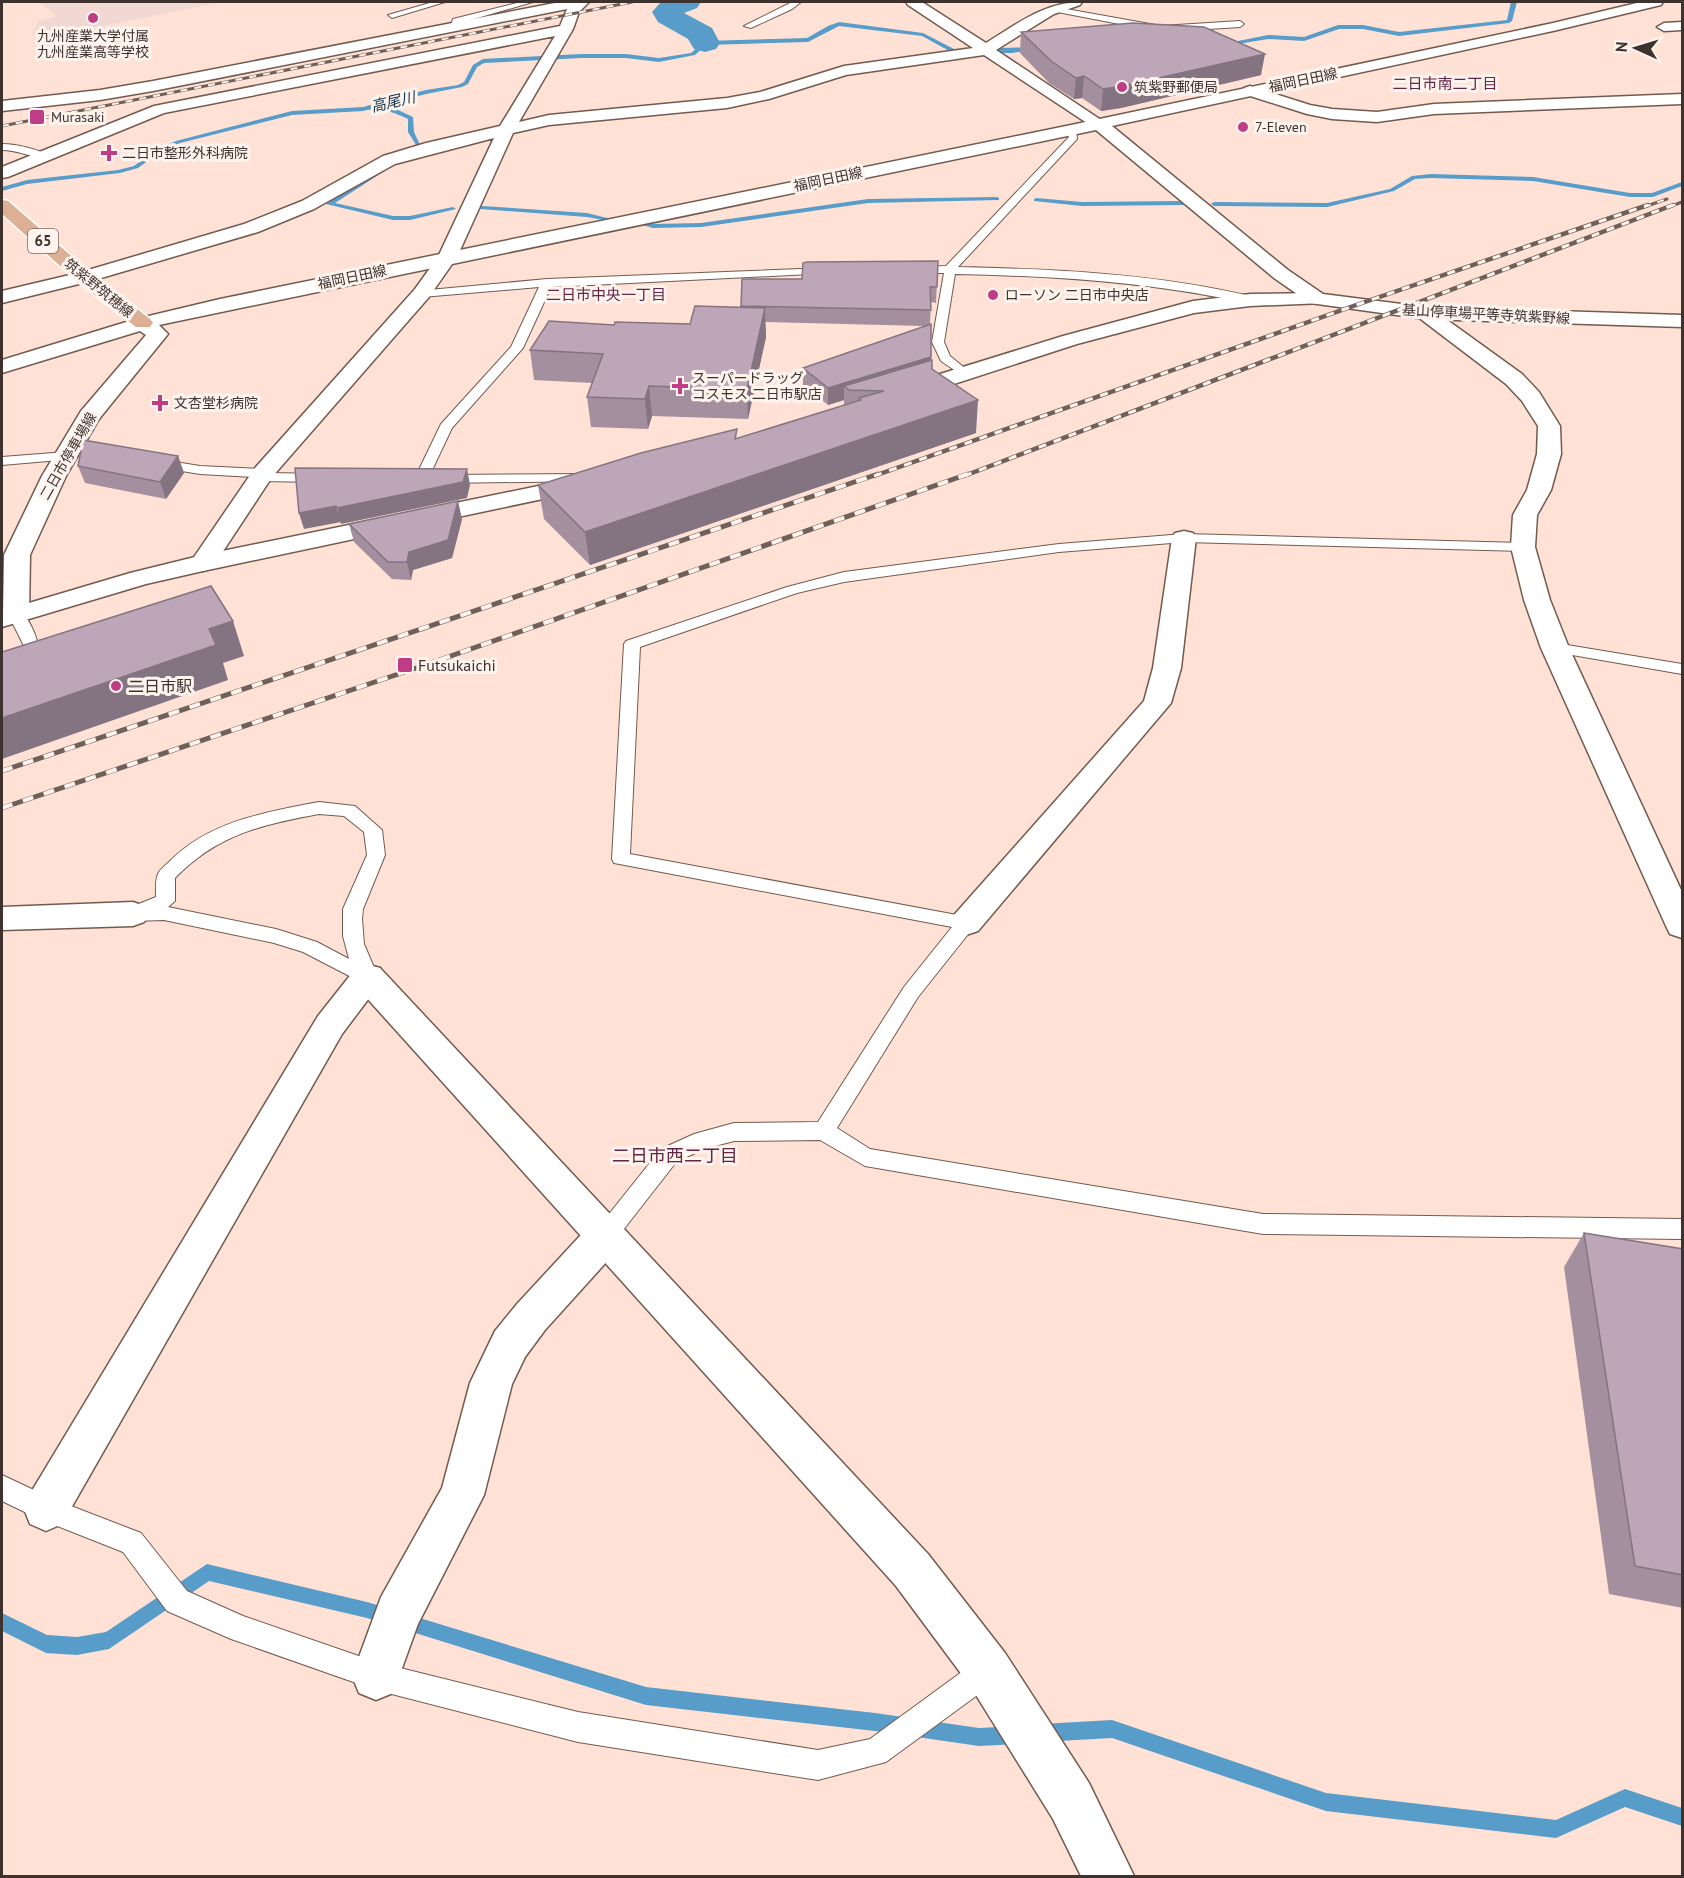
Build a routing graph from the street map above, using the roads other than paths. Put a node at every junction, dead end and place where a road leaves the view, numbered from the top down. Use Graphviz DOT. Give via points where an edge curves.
graph roads {
  1 [pos="441,2"];
  2 [pos="513,2"];
  3 [pos="526,2"];
  4 [pos="580,2"];
  5 [pos="796,2"];
  6 [pos="913,2"];
  7 [pos="1075,2"];
  8 [pos="1656,2"];
  9 [pos="1055,9"];
  10 [pos="392,15"];
  11 [pos="1240,24"];
  12 [pos="455,26"];
  13 [pos="748,26"];
  14 [pos="1683,26"];
  15 [pos="1664,27"];
  16 [pos="566,29"];
  17 [pos="986,50"];
  18 [pos="1250,91"];
  19 [pos="1680,93"];
  20 [pos="2,106"];
  21 [pos="1099,124"];
  22 [pos="507,128"];
  23 [pos="1071,130"];
  24 [pos="2,147"];
  25 [pos="2,158"];
  26 [pos="37,159"];
  27 [pos="2,173"];
  28 [pos="2,205"];
  29 [pos="447,257"];
  30 [pos="845,270"];
  31 [pos="903,270"];
  32 [pos="950,270"];
  33 [pos="84,277"];
  34 [pos="546,282"];
  35 [pos="422,292"];
  36 [pos="2,297"];
  37 [pos="1317,299"];
  38 [pos="1250,300"];
  39 [pos="1425,313"];
  40 [pos="1683,321"];
  41 [pos="143,323"];
  42 [pos="2,367"];
  43 [pos="966,374"];
  44 [pos="888,398"];
  45 [pos="72,451"];
  46 [pos="144,460"];
  47 [pos="2,461"];
  48 [pos="261,475"];
  49 [pos="329,478"];
  50 [pos="605,478"];
  51 [pos="1184,538"];
  52 [pos="1523,547"];
  53 [pos="203,563"];
  54 [pos="9,616"];
  55 [pos="1555,648"];
  56 [pos="13,668"];
  57 [pos="1683,669"];
  58 [pos="133,914"];
  59 [pos="2,919"];
  60 [pos="966,923"];
  61 [pos="1683,926"];
  62 [pos="368,977"];
  63 [pos="824,1131"];
  64 [pos="1683,1229"];
  65 [pos="605,1236"];
  66 [pos="2,1488"];
  67 [pos="46,1509"];
  68 [pos="988,1670"];
  69 [pos="376,1676"];
  70 [pos="1108,1876"];
  1 -- 10 [label="lane"];
  2 -- 3 [label="lane"];
  3 -- 12 [label="lane" via="456,21"];
  4 -- 12 [label="street"];
  4 -- 16 [label="street"];
  5 -- 13 [label="lane"];
  6 -- 17 [label="street, 基山停車場平等寺筑紫野線"];
  7 -- 9 [label="street"];
  8 -- 18 [label="street, 福岡日田線"];
  9 -- 11 [label="lane" via="1161,28"];
  9 -- 17 [label="street"];
  12 -- 20 [label="street" via="153,86"];
  14 -- 15 [label="street"];
  16 -- 22 [label="street"];
  16 -- 26 [label="street" via="160,110"];
  17 -- 21 [label="street, 基山停車場平等寺筑紫野線"];
  17 -- 22 [label="street" via="844,70 763,96 727,103 549,120"];
  18 -- 19 [label="street" via="1314,111 1377,117 1434,109"];
  18 -- 21 [label="street, 福岡日田線"];
  21 -- 23 [label="street, 福岡日田線"];
  21 -- 37 [label="street, 基山停車場平等寺筑紫野線" via="1281,274"];
  22 -- 29 [label="street"];
  22 -- 33 [label="street" via="389,159 308,205 251,228"];
  23 -- 29 [label="street, 福岡日田線"];
  23 -- 32 [label="lane" via="1074,137"];
  24 -- 26 [label="lane" via="17,147"];
  25 -- 26 [label="lane"];
  26 -- 27 [label="street"];
  28 -- 33 [label="main road, 筑紫野筑穂線 / 65"];
  29 -- 35 [label="street"];
  29 -- 41 [label="street, 福岡日田線"];
  30 -- 34 [label="lane"];
  31 -- 32 [label="lane"];
  32 -- 38 [label="lane" via="1138,279"];
  32 -- 43 [label="lane" via="938,342 945,358"];
  33 -- 36 [label="street"];
  33 -- 41 [label="main road, 筑紫野筑穂線 / 65"];
  34 -- 35 [label="lane"];
  34 -- 50 [label="lane" via="517,348 446,427 415,479"];
  35 -- 48 [label="street"];
  37 -- 38 [label="street"];
  37 -- 39 [label="street, 基山停車場平等寺筑紫野線"];
  38 -- 43 [label="street" via="1157,316"];
  39 -- 40 [label="street, 基山停車場平等寺筑紫野線"];
  39 -- 52 [label="street" via="1514,380 1531,397 1549,426 1549,454 1539,490 1525,515"];
  41 -- 42 [label="street, 福岡日田線"];
  41 -- 45 [label="street, 二日市停車場線" via="158,334 89,416"];
  43 -- 44 [label="street"];
  45 -- 47 [label="lane"];
  45 -- 54 [label="street, 二日市停車場線" via="17,555"];
  46 -- 48 [label="lane"];
  48 -- 49 [label="lane"];
  48 -- 53 [label="street"];
  50 -- 53 [label="street"];
  51 -- 52 [label="lane"];
  51 -- 60 [label="street" via="1167,668 1157,703"];
  51 -- 60 [label="lane" via="1059,548 844,577 792,590 632,644 621,859"];
  52 -- 55 [label="street"];
  53 -- 54 [label="street"];
  54 -- 56 [label="lane" via="38,650"];
  55 -- 57 [label="lane"];
  55 -- 61 [label="street"];
  58 -- 59 [label="street"];
  58 -- 62 [label="lane" via="164,913 276,936 310,947"];
  58 -- 62 [label="lane" via="165,901 166,876 191,851 221,833 288,813 342,808 359,816 373,830 376,855 352,919 354,950"];
  60 -- 63 [label="lane" via="911,992"];
  62 -- 65 [label="street"];
  62 -- 67 [label="street" via="330,1025"];
  63 -- 64 [label="lane" via="865,1157 1263,1224"];
  63 -- 65 [label="lane" via="734,1132 702,1140 669,1155"];
  65 -- 68 [label="street" via="912,1570"];
  65 -- 69 [label="street" via="510,1344 491,1383 462,1496 398,1614"];
  66 -- 67 [label="lane"];
  67 -- 69 [label="lane" via="132,1542 177,1601 241,1629"];
  68 -- 69 [label="lane" via="876,1752 818,1765 578,1727"];
  68 -- 70 [label="street" via="1071,1801"];
}
